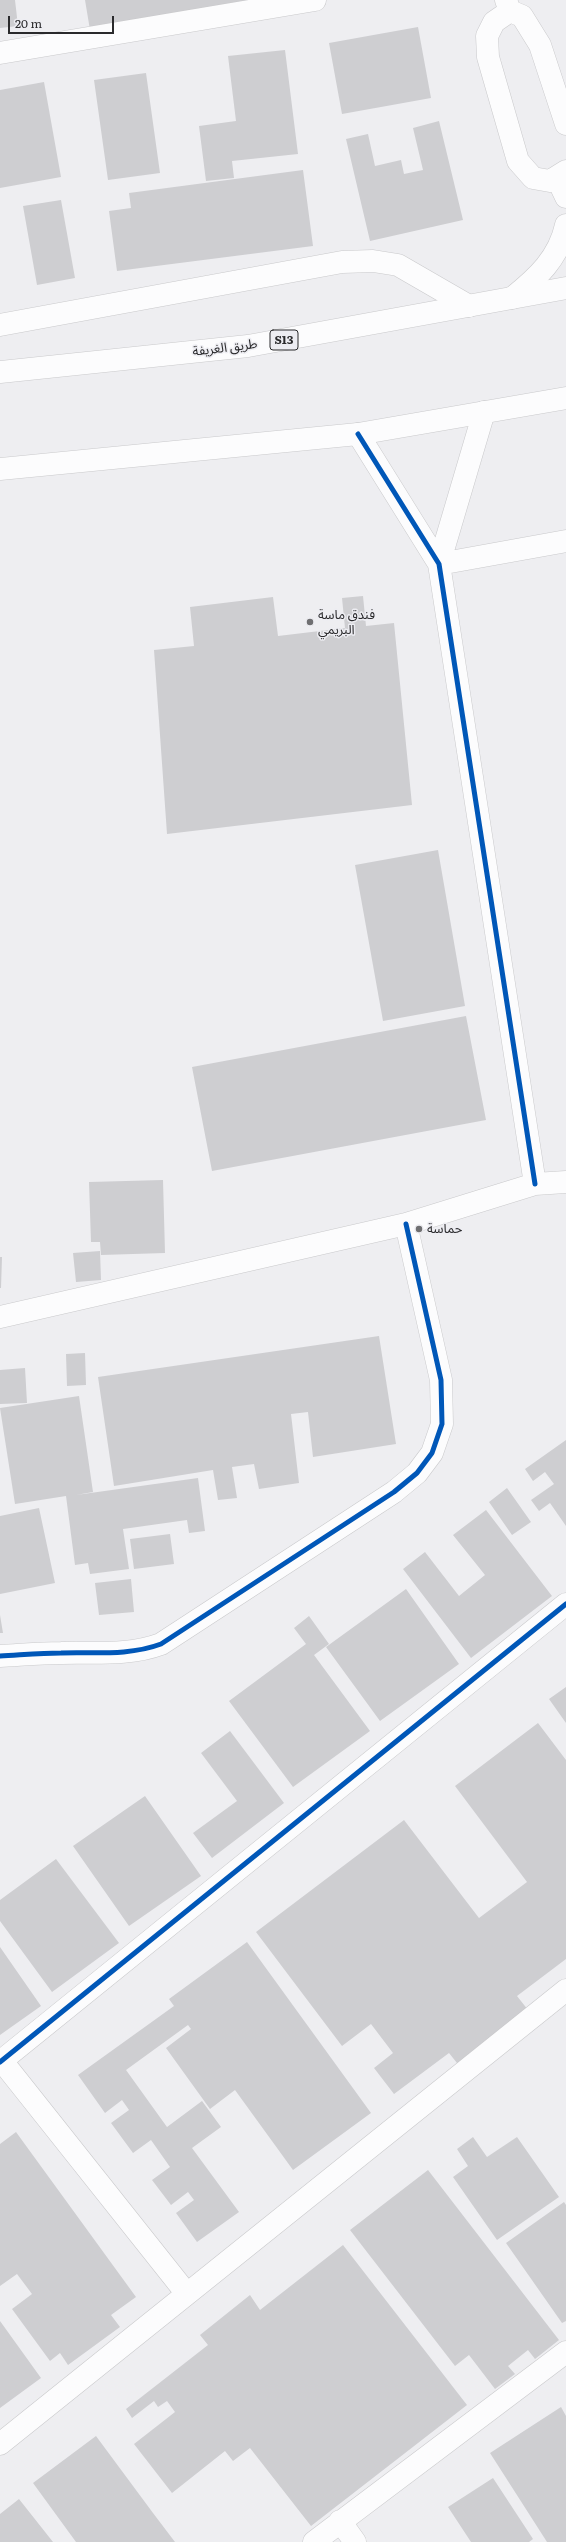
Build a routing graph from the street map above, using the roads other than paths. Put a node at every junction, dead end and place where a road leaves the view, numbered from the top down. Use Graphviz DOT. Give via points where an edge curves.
graph roads {
  1 [pos="309,1"];
  2 [pos="508,6"];
  3 [pos="0,53"];
  4 [pos="566,124"];
  5 [pos="564,184"];
  6 [pos="566,225"];
  7 [pos="566,288"];
  8 [pos="512,298"];
  9 [pos="469,306"];
  10 [pos="0,325"];
  11 [pos="0,372"];
  12 [pos="566,398"];
  13 [pos="484,412"];
  14 [pos="358,434"];
  15 [pos="0,469"];
  16 [pos="566,541"];
  17 [pos="439,564"];
  18 [pos="566,1182"];
  19 [pos="535,1184"];
  20 [pos="406,1224"];
  21 [pos="0,1317"];
  22 [pos="566,1604"];
  23 [pos="0,1656"];
  24 [pos="566,1990"];
  25 [pos="1,2061"];
  26 [pos="187,2294"];
  27 [pos="566,2352"];
  28 [pos="0,2444"];
  29 [pos="340,2521"];
  30 [pos="314,2542"];
  31 [pos="356,2542"];
  1 -- 3 [label="street"];
  2 -- 4 [label="street" via="522,16 540,45"];
  2 -- 5 [label="street" via="494,22 487,36 488,57 518,161 533,178"];
  6 -- 8 [label="street" via="555,255 533,281"];
  7 -- 8 [label="street, طريق الغريفة / S13"];
  8 -- 9 [label="street, طريق الغريفة / S13"];
  9 -- 10 [label="street" via="398,265 366,261 342,262"];
  9 -- 11 [label="street, طريق الغريفة / S13" via="248,346"];
  12 -- 13 [label="street"];
  13 -- 14 [label="street"];
  13 -- 17 [label="street"];
  14 -- 15 [label="street"];
  14 -- 17 [label="street"];
  16 -- 17 [label="street"];
  17 -- 19 [label="street"];
  18 -- 19 [label="street"];
  19 -- 20 [label="street"];
  20 -- 21 [label="street"];
  20 -- 23 [label="street" via="441,1380 442,1424 432,1453 417,1473 394,1492 161,1644 143,1651 124,1653 61,1652"];
  22 -- 25 [label="street"];
  24 -- 26 [label="street"];
  25 -- 26 [label="street"];
  26 -- 28 [label="street"];
  27 -- 29 [label="street"];
  29 -- 30 [label="street"];
  29 -- 31 [label="street"];
}
